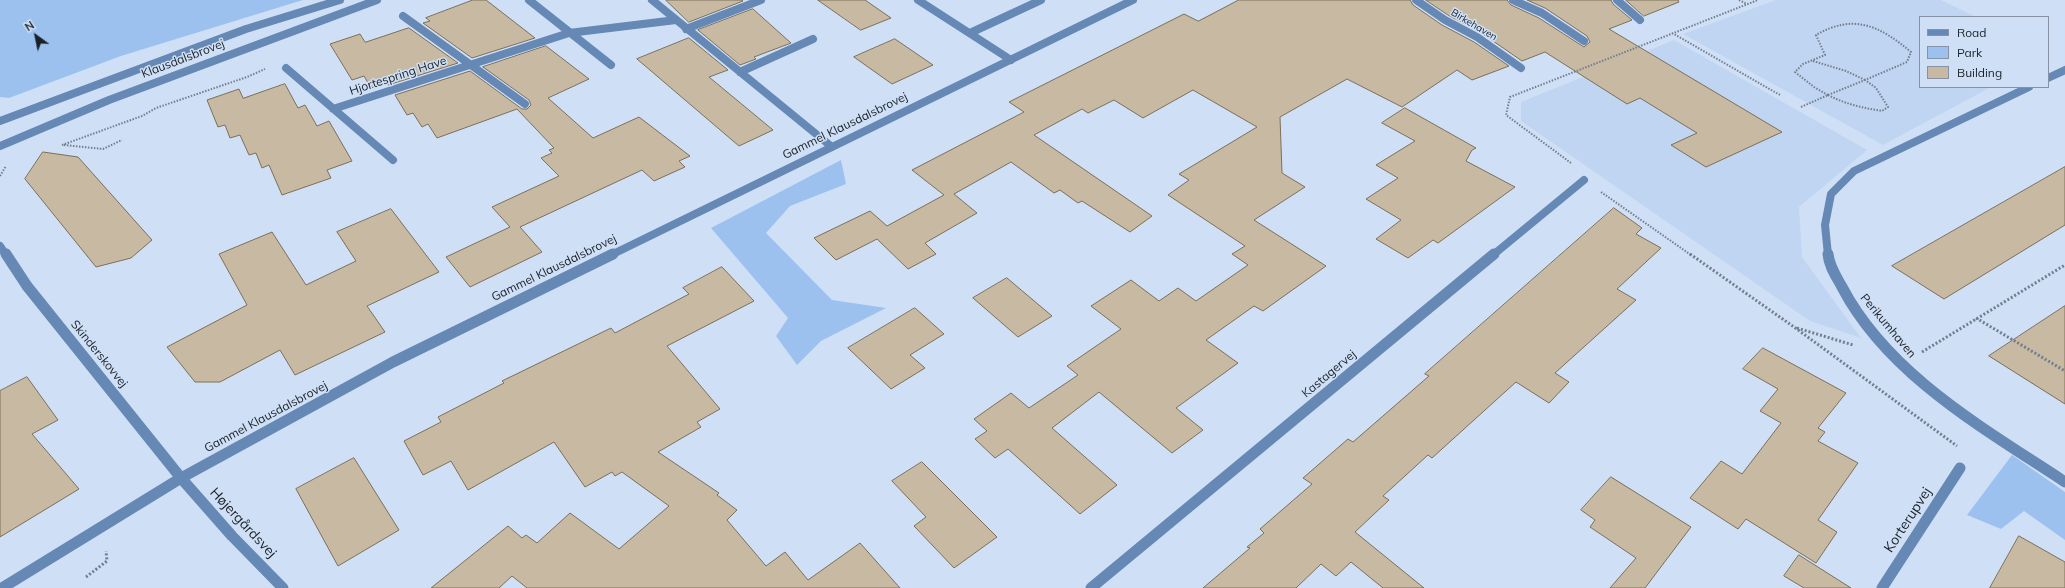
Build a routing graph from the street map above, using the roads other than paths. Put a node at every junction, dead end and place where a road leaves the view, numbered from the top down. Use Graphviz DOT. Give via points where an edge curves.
graph roads {
  1 [pos="340,0"];
  2 [pos="377,0"];
  3 [pos="528,0"];
  4 [pos="652,0"];
  5 [pos="761,0"];
  6 [pos="918,0"];
  7 [pos="1041,0"];
  8 [pos="1133,0"];
  9 [pos="1416,0"];
  10 [pos="1513,0"];
  11 [pos="1617,0"];
  12 [pos="403,16"];
  13 [pos="676,20"];
  14 [pos="1640,20"];
  15 [pos="686,29"];
  16 [pos="569,33"];
  17 [pos="970,33"];
  18 [pos="813,39"];
  19 [pos="1584,41"];
  20 [pos="1011,60"];
  21 [pos="611,65"];
  22 [pos="469,66"];
  23 [pos="286,68"];
  24 [pos="1521,68"];
  25 [pos="2065,70"];
  26 [pos="740,72"];
  27 [pos="2049,78"];
  28 [pos="2027,88"];
  29 [pos="525,104"];
  30 [pos="334,109"];
  31 [pos="0,121"];
  32 [pos="0,146"];
  33 [pos="832,147"];
  34 [pos="393,160"];
  35 [pos="1584,180"];
  36 [pos="0,246"];
  37 [pos="1960,468"];
  38 [pos="181,478"];
  39 [pos="2065,482"];
  40 [pos="2,588"];
  41 [pos="283,588"];
  42 [pos="1090,588"];
  43 [pos="1882,588"];
  1 -- 31 [label="street, Klausdalsbrovej" via="246,29"];
  2 -- 32 [label="street, Klausdalsbrovej" via="109,100"];
  3 -- 16 [label="street"];
  4 -- 13 [label="street"];
  5 -- 15 [label="street"];
  6 -- 17 [label="street"];
  7 -- 17 [label="street"];
  8 -- 20 [label="street, Gammel Klausdalsbrovej"];
  9 -- 24 [label="street, Birkehaven" via="1445,20 1478,37"];
  10 -- 19 [label="street" via="1542,13"];
  11 -- 14 [label="street"];
  12 -- 22 [label="street, Hjortespring Have"];
  13 -- 15 [label="street"];
  13 -- 16 [label="street, Hjortespring Have"];
  15 -- 26 [label="street"];
  16 -- 21 [label="street"];
  16 -- 22 [label="street, Hjortespring Have"];
  17 -- 20 [label="street"];
  18 -- 26 [label="street"];
  20 -- 33 [label="street, Gammel Klausdalsbrovej"];
  22 -- 29 [label="street, Hjortespring Have"];
  22 -- 30 [label="street, Hjortespring Have"];
  23 -- 30 [label="street"];
  25 -- 27 [label="street"];
  26 -- 33 [label="street"];
  28 -- 39 [label="street, Perikumhaven" via="1854,171 1831,194 1825,225 1830,263 1851,305 1894,357 1944,402"];
  30 -- 34 [label="street"];
  33 -- 38 [label="street, Gammel Klausdalsbrovej" via="393,362"];
  35 -- 42 [label="street, Kastagervej"];
  36 -- 38 [label="street, Skinderskovvej" via="27,286"];
  37 -- 43 [label="street, Korterupvej"];
  38 -- 40 [label="street, Gammel Klausdalsbrovej"];
  38 -- 41 [label="street, Højergårdsvej" via="232,536"];
}
